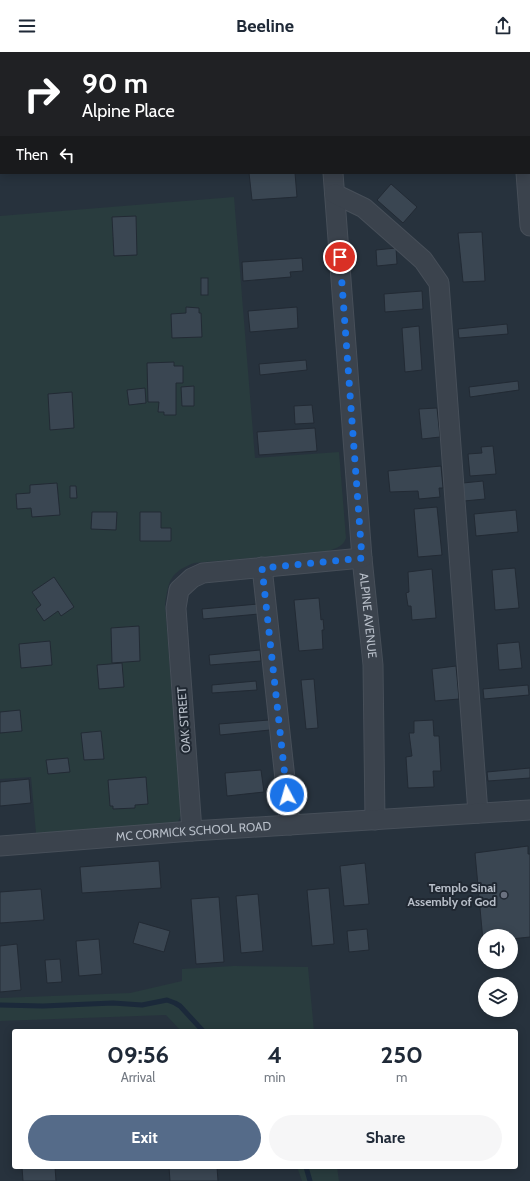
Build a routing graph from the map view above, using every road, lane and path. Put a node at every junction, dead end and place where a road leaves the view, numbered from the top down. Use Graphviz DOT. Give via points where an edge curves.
graph roads {
  1 [pos="333,174"];
  2 [pos="526,174"];
  3 [pos="335,194"];
  4 [pos="530,226"];
  5 [pos="362,558"];
  6 [pos="262,568"];
  7 [pos="530,810"];
  8 [pos="478,813"];
  9 [pos="375,820"];
  10 [pos="290,825"];
  11 [pos="192,831"];
  12 [pos="0,846"];
  1 -- 3 [label="street, ALPINE AVENUE"];
  2 -- 4 [label="street"];
  3 -- 5 [label="street, ALPINE AVENUE"];
  3 -- 8 [label="street" via="364,208 424,260 439,283"];
  5 -- 6 [label="street, OAK STREET"];
  5 -- 9 [label="street, ALPINE AVENUE" via="373,666"];
  6 -- 10 [label="street"];
  6 -- 11 [label="street, OAK STREET" via="202,573 179,590 176,608"];
  7 -- 8 [label="street, MC CORMICK SCHOOL ROAD"];
  8 -- 9 [label="street, MC CORMICK SCHOOL ROAD"];
  9 -- 10 [label="street, MC CORMICK SCHOOL ROAD"];
  10 -- 11 [label="street, MC CORMICK SCHOOL ROAD"];
  11 -- 12 [label="street, MC CORMICK SCHOOL ROAD"];
}
